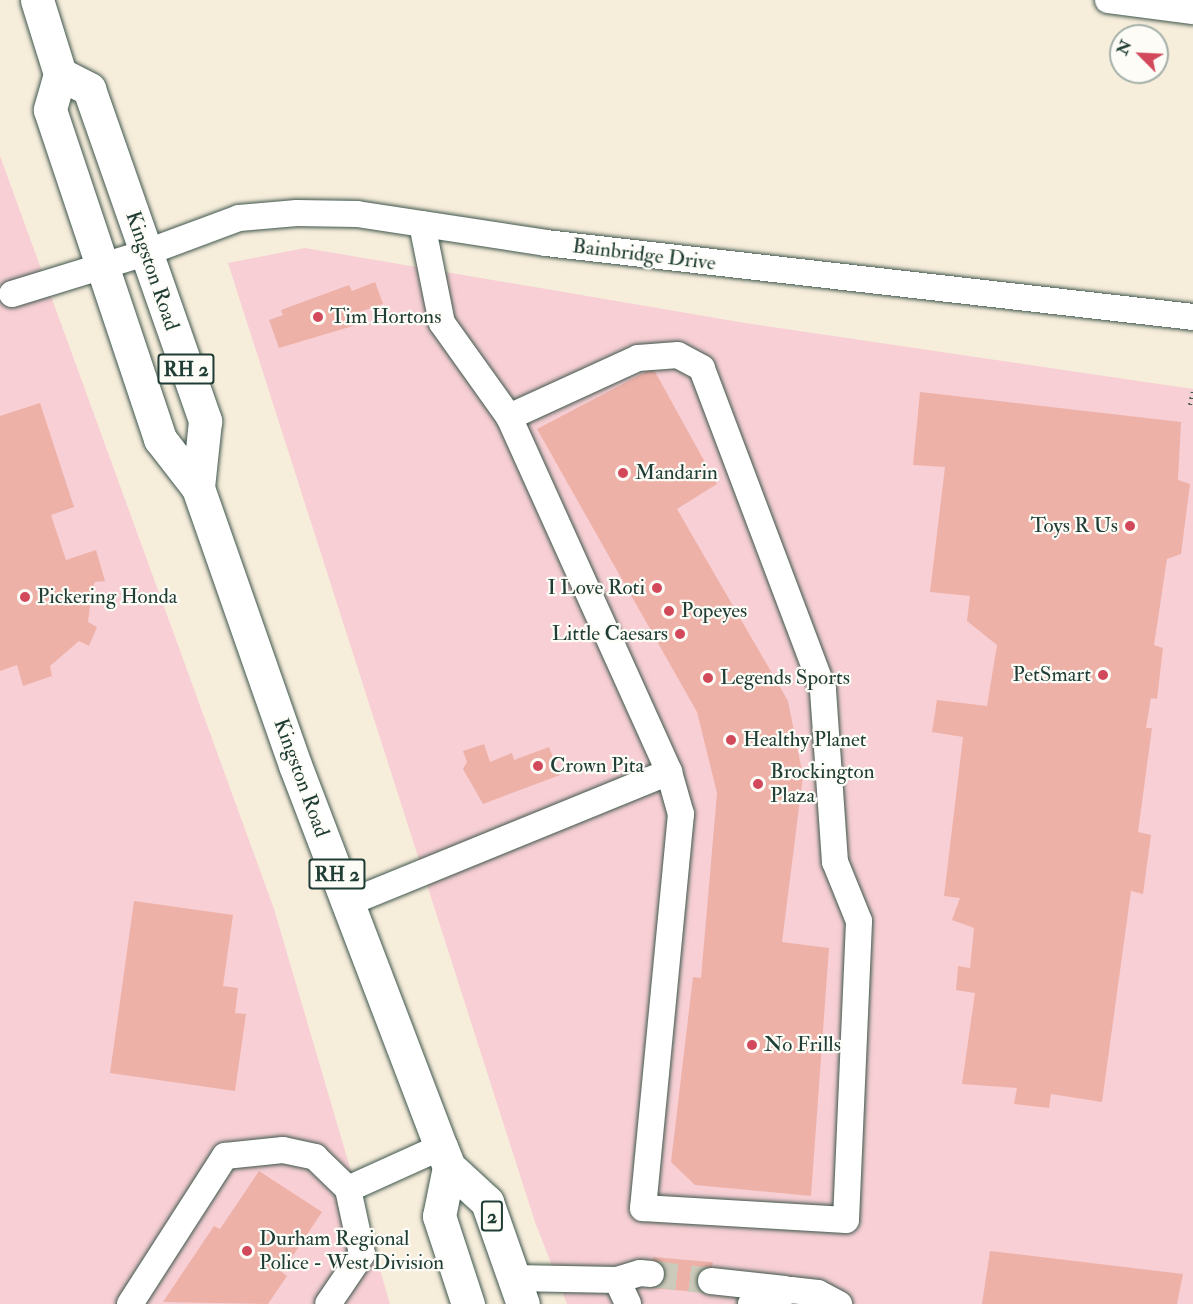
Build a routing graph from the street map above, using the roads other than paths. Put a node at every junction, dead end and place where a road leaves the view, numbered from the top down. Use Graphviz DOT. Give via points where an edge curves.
graph roads {
  1 [pos="37,0"];
  2 [pos="1108,0"];
  3 [pos="1193,11"];
  4 [pos="60,74"];
  5 [pos="422,224"];
  6 [pos="145,253"];
  7 [pos="103,267"];
  8 [pos="12,294"];
  9 [pos="1193,317"];
  10 [pos="509,417"];
  11 [pos="198,488"];
  12 [pos="669,772"];
  13 [pos="348,903"];
  14 [pos="445,1157"];
  15 [pos="348,1189"];
  16 [pos="651,1274"];
  17 [pos="617,1280"];
  18 [pos="711,1281"];
  19 [pos="791,1290"];
  20 [pos="518,1291"];
  21 [pos="130,1304"];
  22 [pos="328,1304"];
  23 [pos="468,1304"];
  24 [pos="628,1304"];
  25 [pos="751,1304"];
  26 [pos="839,1304"];
  1 -- 4 [label="main road"];
  2 -- 3 [label="street"];
  4 -- 6 [label="main road, Kingston Road / RH 2" via="89,89"];
  4 -- 7 [label="main road, Kingston Road / RH 2" via="50,110"];
  5 -- 6 [label="street, Bainbridge Drive" via="357,214 297,213 239,218"];
  5 -- 9 [label="street, Bainbridge Drive" via="546,243"];
  5 -- 10 [label="street" via="442,323"];
  6 -- 7 [label="street, Bainbridge Drive"];
  6 -- 11 [label="main road, Kingston Road / RH 2" via="205,421"];
  7 -- 8 [label="street, Bainbridge Drive"];
  7 -- 11 [label="main road, Kingston Road / RH 2" via="160,439"];
  10 -- 12 [label="street"];
  10 -- 12 [label="street" via="638,358 678,356 702,368 824,689 835,862 859,921 846,1220 643,1208 681,814"];
  11 -- 13 [label="main road, Kingston Road / RH 2"];
  12 -- 13 [label="street"];
  13 -- 14 [label="main road, Kingston Road / RH 2"];
  14 -- 15 [label="street"];
  14 -- 20 [label="main road, Kingston Road / 2" via="487,1202"];
  14 -- 23 [label="main road" via="439,1216"];
  15 -- 21 [label="street" via="315,1157 283,1150 225,1156"];
  15 -- 22 [label="street" via="362,1254"];
  16 -- 17 [label="street"];
  17 -- 20 [label="street"];
  17 -- 24 [label="street"];
  18 -- 19 [label="street"];
  19 -- 25 [label="street"];
  19 -- 26 [label="street" via="818,1293"];
}
